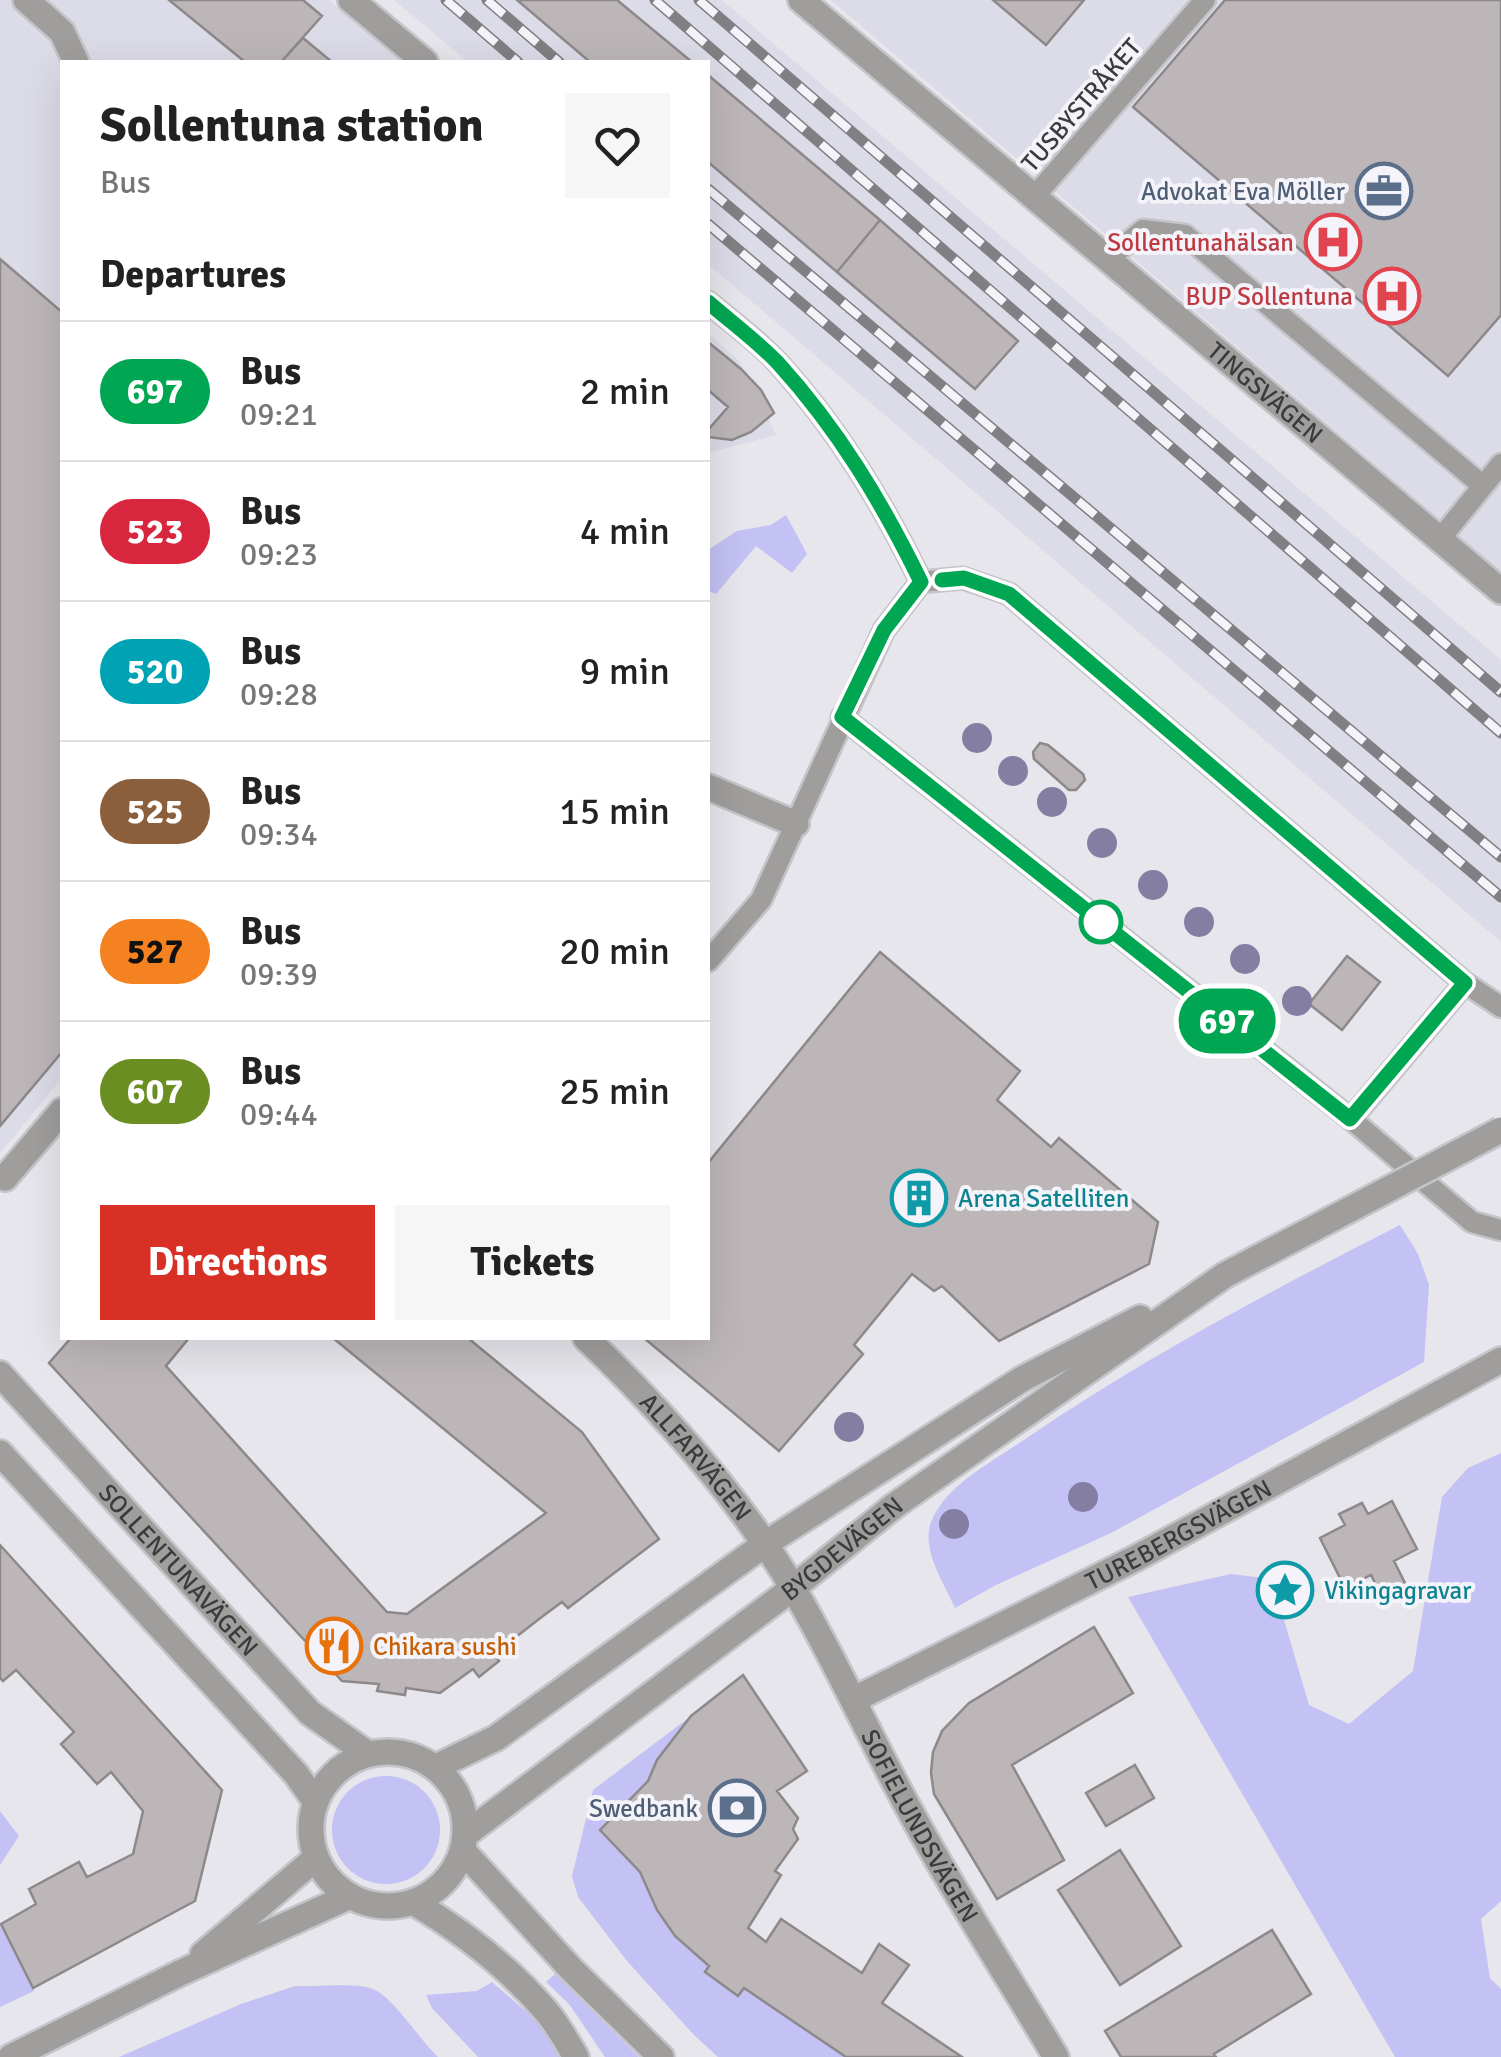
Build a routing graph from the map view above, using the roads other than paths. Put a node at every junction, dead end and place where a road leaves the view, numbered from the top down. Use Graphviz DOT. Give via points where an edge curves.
graph roads {
  1 [pos="26,0"];
  2 [pos="351,0"];
  3 [pos="801,0"];
  4 [pos="1205,0"];
  5 [pos="75,60"];
  6 [pos="423,60"];
  7 [pos="1034,197"];
  8 [pos="1108,259"];
  9 [pos="710,304"];
  10 [pos="1501,464"];
  11 [pos="1483,486"];
  12 [pos="1440,539"];
  13 [pos="921,582"];
  14 [pos="1501,591"];
  15 [pos="842,717"];
  16 [pos="710,787"];
  17 [pos="796,824"];
  18 [pos="710,959"];
  19 [pos="1465,983"];
  20 [pos="1501,1007"];
  21 [pos="60,1113"];
  22 [pos="1350,1119"];
  23 [pos="1501,1130"];
  24 [pos="4,1178"];
  25 [pos="1501,1230"];
  26 [pos="1225,1274"];
  27 [pos="588,1340"];
  28 [pos="1501,1360"];
  29 [pos="0,1374"];
  30 [pos="0,1453"];
  31 [pos="765,1544"];
  32 [pos="793,1588"];
  33 [pos="853,1700"];
  34 [pos="368,1754"];
  35 [pos="436,1767"];
  36 [pos="315,1800"];
  37 [pos="464,1842"];
  38 [pos="316,1858"];
  39 [pos="350,1896"];
  40 [pos="413,1902"];
  41 [pos="180,1973"];
  42 [pos="11,2057"];
  43 [pos="576,2057"];
  44 [pos="661,2057"];
  45 [pos="1056,2057"];
  1 -- 5 [label="street" via="62,32"];
  2 -- 6 [label="street"];
  3 -- 7 [label="street, TINGSVÄGEN"];
  4 -- 7 [label="lane, TUSBYSTRÅKET"];
  7 -- 8 [label="street, TINGSVÄGEN"];
  8 -- 11 [label="lane" via="1143,230 1185,235"];
  8 -- 12 [label="street, TINGSVÄGEN"];
  9 -- 13 [label="lane" via="776,360 843,442"];
  10 -- 11 [label="lane"];
  11 -- 12 [label="lane"];
  12 -- 14 [label="street, TINGSVÄGEN"];
  13 -- 15 [label="lane" via="884,630"];
  13 -- 19 [label="lane" via="964,578 1009,594"];
  15 -- 17 [label="lane"];
  15 -- 22 [label="lane"];
  16 -- 17 [label="street"];
  17 -- 18 [label="lane" via="760,900"];
  19 -- 20 [label="lane"];
  19 -- 22 [label="lane"];
  21 -- 24 [label="street"];
  22 -- 25 [label="lane" via="1472,1222"];
  23 -- 26 [label="street, BYGDEVÄGEN, bridge"];
  26 -- 31 [label="street, BYGDEVÄGEN" via="1022,1379"];
  26 -- 32 [label="street, BYGDEVÄGEN" via="894,1506"];
  27 -- 31 [label="street, ALLFARVÄGEN" via="641,1391"];
  28 -- 33 [label="street, TUREBERGSVÄGEN" via="1138,1557"];
  29 -- 34 [label="street, SOLLENTUNAVÄGEN" via="310,1713"];
  30 -- 36 [label="street, SOLLENTUNAVÄGEN"];
  31 -- 32 [label="street, ALLFARVÄGEN"];
  31 -- 35 [label="street, BYGDEVÄGEN" via="496,1738"];
  32 -- 33 [label="street, SOFIELUNDSVÄGEN"];
  32 -- 37 [label="street, BYGDEVÄGEN"];
  33 -- 45 [label="street, SOFIELUNDSVÄGEN" via="910,1811"];
  34 -- 35 [label="street" via="415,1755"];
  34 -- 36 [label="street" via="346,1764"];
  35 -- 37 [label="street" via="463,1808"];
  36 -- 38 [label="street" via="310,1819"];
  37 -- 40 [label="street" via="444,1882"];
  37 -- 44 [label="street" via="572,1970"];
  38 -- 39 [label="street"];
  38 -- 41 [label="street"];
  39 -- 40 [label="street" via="370,1904"];
  39 -- 41 [label="street"];
  40 -- 43 [label="street" via="499,1965 547,2012"];
  41 -- 42 [label="street"];
}
